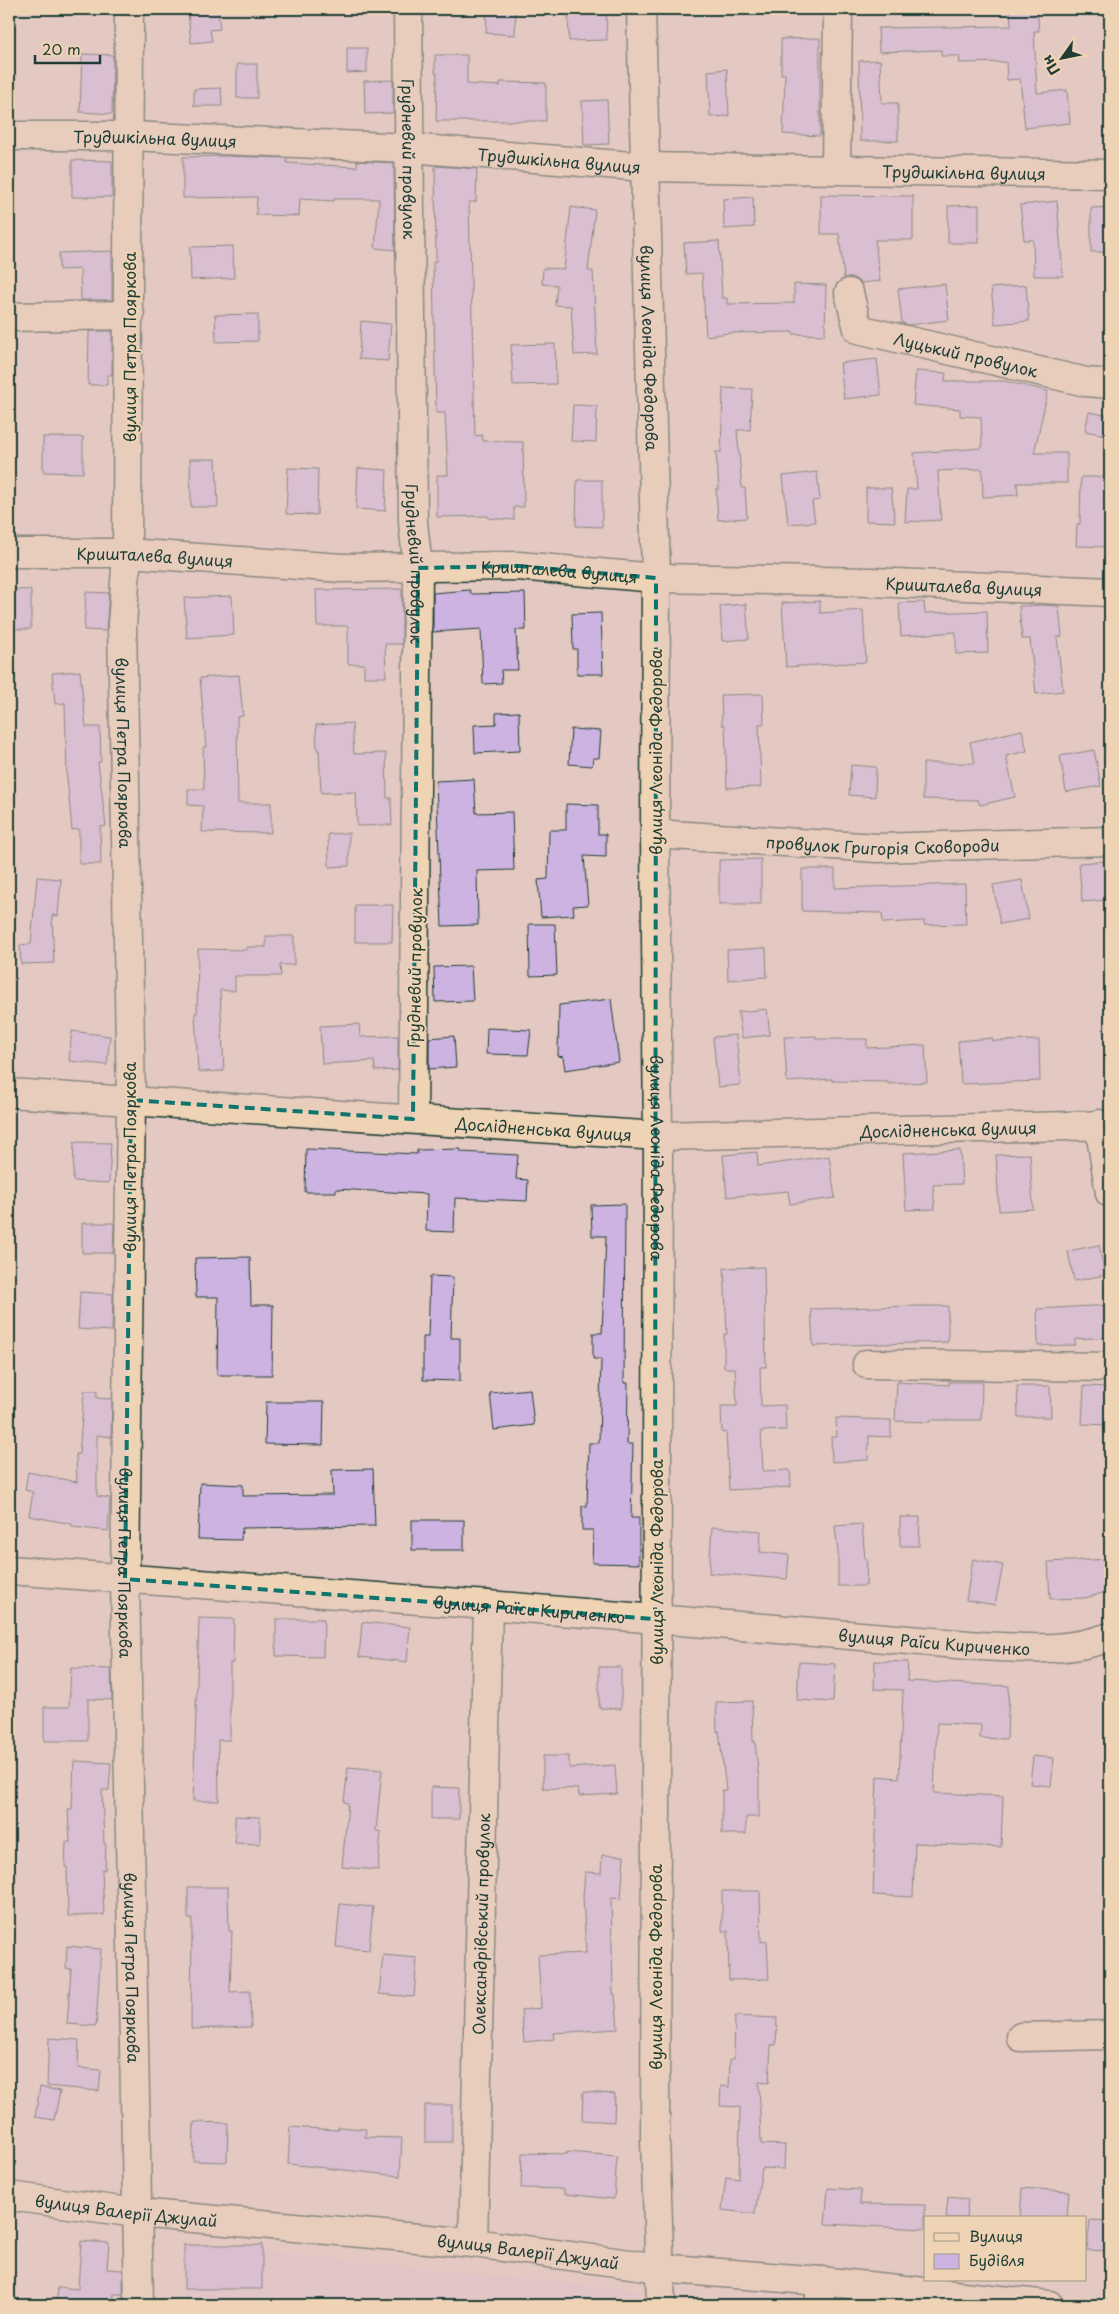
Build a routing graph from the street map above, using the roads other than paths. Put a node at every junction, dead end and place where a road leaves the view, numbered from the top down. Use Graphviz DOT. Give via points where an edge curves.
graph roads {
  1 [pos="129,9"];
  2 [pos="408,9"];
  3 [pos="641,9"];
  4 [pos="838,9"];
  5 [pos="9,136"];
  6 [pos="129,136"];
  7 [pos="410,148"];
  8 [pos="644,167"];
  9 [pos="836,169"];
  10 [pos="1110,174"];
  11 [pos="849,293"];
  12 [pos="130,315"];
  13 [pos="9,317"];
  14 [pos="1110,384"];
  15 [pos="9,553"];
  16 [pos="127,553"];
  17 [pos="418,568"];
  18 [pos="656,578"];
  19 [pos="1110,592"];
  20 [pos="655,834"];
  21 [pos="1110,841"];
  22 [pos="9,1093"];
  23 [pos="130,1100"];
  24 [pos="413,1118"];
  25 [pos="1105,1124"];
  26 [pos="658,1136"];
  27 [pos="1110,1193"];
  28 [pos="867,1364"];
  29 [pos="1110,1367"];
  30 [pos="9,1570"];
  31 [pos="125,1579"];
  32 [pos="488,1605"];
  33 [pos="655,1619"];
  34 [pos="1110,1637"];
  35 [pos="1110,2034"];
  36 [pos="1021,2036"];
  37 [pos="9,2196"];
  38 [pos="137,2213"];
  39 [pos="472,2243"];
  40 [pos="660,2268"];
  41 [pos="820,2293"];
  42 [pos="139,2305"];
  43 [pos="661,2305"];
  44 [pos="1049,2305"];
  1 -- 6 [label="street, вулиця Петра Пояркова"];
  2 -- 7 [label="street, Грудневий провулок"];
  3 -- 8 [label="street, вулиця Леоніда Федорова"];
  4 -- 9 [label="street"];
  5 -- 6 [label="street, Трудшкільна вулиця"];
  6 -- 7 [label="street, Трудшкільна вулиця"];
  6 -- 12 [label="street, вулиця Петра Пояркова"];
  7 -- 8 [label="street, Трудшкільна вулиця"];
  7 -- 17 [label="street, Грудневий провулок" via="413,522"];
  8 -- 9 [label="street, Трудшкільна вулиця"];
  8 -- 18 [label="street, вулиця Леоніда Федорова"];
  9 -- 10 [label="street, Трудшкільна вулиця"];
  11 -- 14 [label="street, Луцький провулок" via="858,329 1086,382"];
  12 -- 13 [label="street"];
  12 -- 16 [label="street, вулиця Петра Пояркова"];
  15 -- 16 [label="street, Кришталева вулиця"];
  16 -- 17 [label="street, Кришталева вулиця" via="342,568"];
  16 -- 23 [label="street, вулиця Петра Пояркова" via="122,626"];
  17 -- 18 [label="street, Кришталева вулиця" via="518,566"];
  17 -- 24 [label="street, Грудневий провулок"];
  18 -- 19 [label="street, Кришталева вулиця" via="871,582"];
  18 -- 20 [label="street, вулиця Леоніда Федорова"];
  20 -- 21 [label="street, провулок Григорія Сковороди" via="878,848"];
  20 -- 26 [label="street, вулиця Леоніда Федорова"];
  22 -- 23 [label="street, Дослідненська вулиця"];
  23 -- 24 [label="street, Дослідненська вулиця"];
  23 -- 31 [label="street, вулиця Петра Пояркова"];
  24 -- 26 [label="street, Дослідненська вулиця"];
  25 -- 26 [label="street, Дослідненська вулиця"];
  25 -- 27 [label="street"];
  26 -- 33 [label="street, вулиця Леоніда Федорова"];
  28 -- 29 [label="street"];
  30 -- 31 [label="street, вулиця Раїси Кириченко"];
  31 -- 32 [label="street, вулиця Раїси Кириченко"];
  31 -- 38 [label="street, вулиця Петра Пояркова"];
  32 -- 33 [label="street, вулиця Раїси Кириченко"];
  32 -- 39 [label="street, Олександрівський провулок"];
  33 -- 34 [label="street, вулиця Раїси Кириченко" via="1053,1650 1086,1646"];
  33 -- 40 [label="street, вулиця Леоніда Федорова" via="655,2138"];
  35 -- 36 [label="street"];
  37 -- 38 [label="street, вулиця Валерії Джулай"];
  38 -- 39 [label="street, вулиця Валерії Джулай"];
  38 -- 42 [label="street, вулиця Петра Пояркова"];
  39 -- 40 [label="street, вулиця Валерії Джулай"];
  40 -- 41 [label="street, вулиця Валерії Джулай"];
  40 -- 43 [label="street, вулиця Леоніда Федорова"];
  41 -- 44 [label="street, вулиця Валерії Джулай"];
}
